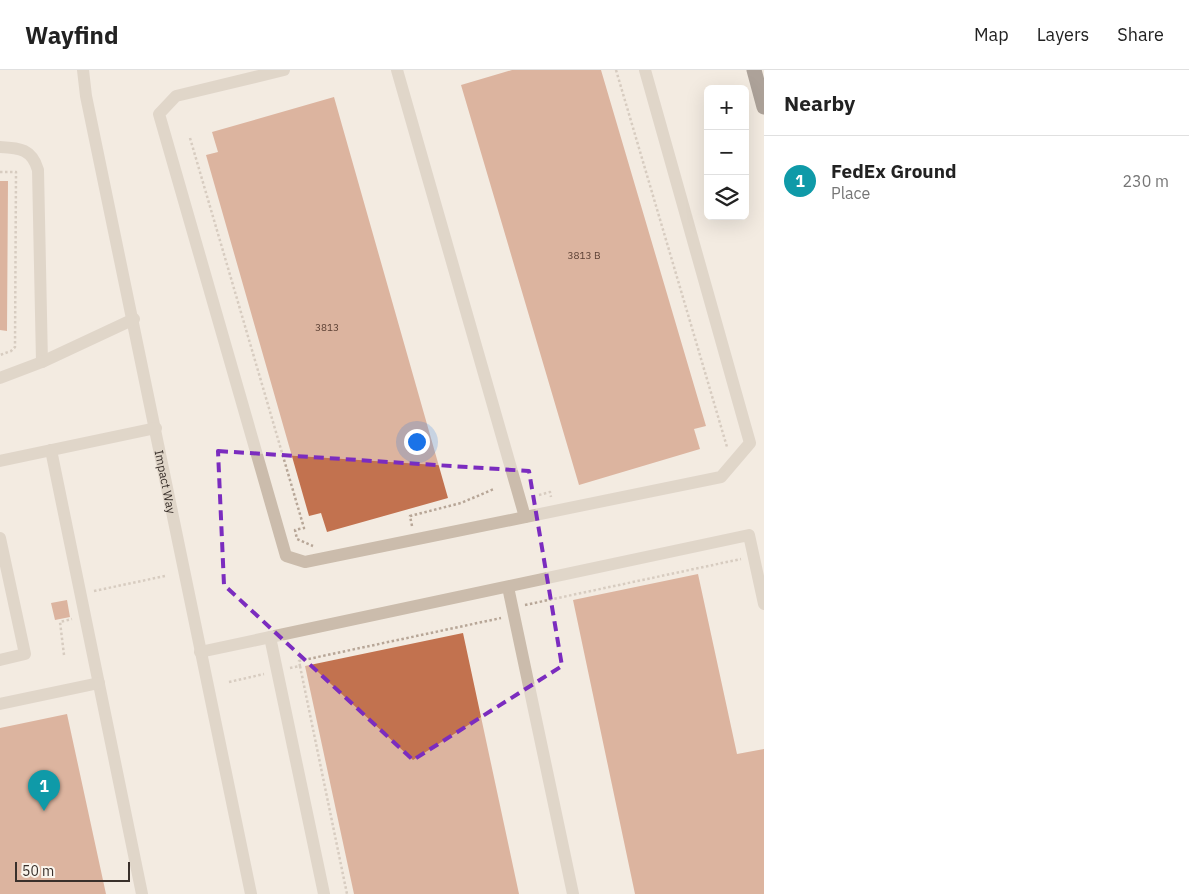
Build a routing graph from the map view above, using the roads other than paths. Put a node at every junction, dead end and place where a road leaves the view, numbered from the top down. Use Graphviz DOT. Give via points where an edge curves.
graph roads {
  1 [pos="83,70"];
  2 [pos="284,70"];
  3 [pos="397,70"];
  4 [pos="645,70"];
  5 [pos="754,70"];
  6 [pos="764,107"];
  7 [pos="0,147"];
  8 [pos="134,319"];
  9 [pos="42,362"];
  10 [pos="0,378"];
  11 [pos="156,428"];
  12 [pos="51,450"];
  13 [pos="0,461"];
  14 [pos="525,517"];
  15 [pos="0,538"];
  16 [pos="508,586"];
  17 [pos="764,604"];
  18 [pos="270,637"];
  19 [pos="200,652"];
  20 [pos="0,660"];
  21 [pos="99,683"];
  22 [pos="0,704"];
  23 [pos="142,894"];
  24 [pos="251,894"];
  25 [pos="324,894"];
  26 [pos="573,894"];
  1 -- 8 [label="street, Impact Way"];
  2 -- 14 [label="street" via="176,96 159,114 286,556 305,562"];
  3 -- 14 [label="street"];
  4 -- 14 [label="street" via="750,443 721,477"];
  5 -- 6 [label="highway"];
  7 -- 9 [label="street" via="23,150 35,160 38,170"];
  8 -- 9 [label="street"];
  8 -- 11 [label="street, Impact Way"];
  9 -- 10 [label="street"];
  11 -- 12 [label="street"];
  11 -- 19 [label="street, Impact Way"];
  12 -- 13 [label="street"];
  12 -- 21 [label="street"];
  15 -- 20 [label="street" via="25,654"];
  16 -- 17 [label="street" via="749,535"];
  16 -- 18 [label="street"];
  16 -- 26 [label="street"];
  18 -- 19 [label="street"];
  18 -- 25 [label="street"];
  19 -- 24 [label="street, Impact Way"];
  21 -- 22 [label="street"];
  21 -- 23 [label="street"];
}
